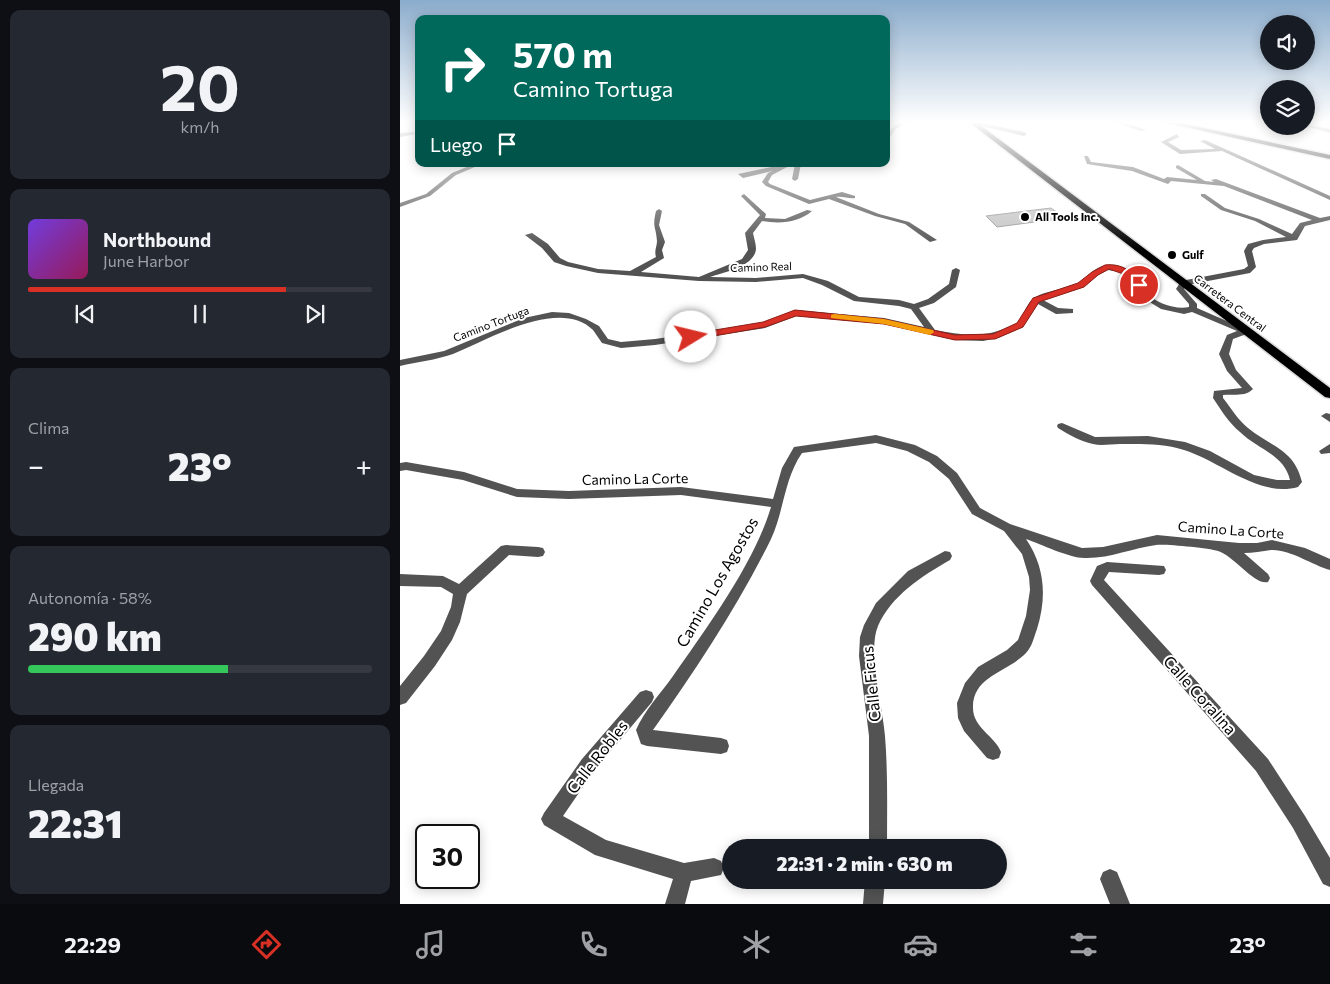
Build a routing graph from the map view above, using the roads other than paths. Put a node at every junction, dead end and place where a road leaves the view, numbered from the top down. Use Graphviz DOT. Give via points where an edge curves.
graph roads {
  1 [pos="1030,164"];
  2 [pos="1098,164"];
  3 [pos="1255,164"];
  4 [pos="472,167"];
  5 [pos="779,167"];
  6 [pos="783,167"];
  7 [pos="797,167"];
  8 [pos="1197,170"];
  9 [pos="741,174"];
  10 [pos="795,179"];
  11 [pos="1168,182"];
  12 [pos="1212,182"];
  13 [pos="1174,190"];
  14 [pos="1203,195"];
  15 [pos="744,196"];
  16 [pos="853,197"];
  17 [pos="828,198"];
  18 [pos="1330,198"];
  19 [pos="400,205"];
  20 [pos="659,211"];
  21 [pos="809,211"];
  22 [pos="1330,218"];
  23 [pos="761,219"];
  24 [pos="1319,220"];
  25 [pos="1330,224"];
  26 [pos="529,235"];
  27 [pos="1294,238"];
  28 [pos="933,240"];
  29 [pos="956,270"];
  30 [pos="632,274"];
  31 [pos="699,279"];
  32 [pos="1187,283"];
  33 [pos="1036,300"];
  34 [pos="914,307"];
  35 [pos="1194,309"];
  36 [pos="1070,311"];
  37 [pos="1247,332"];
  38 [pos="933,333"];
  39 [pos="400,362"];
  40 [pos="1330,386"];
  41 [pos="1330,394"];
  42 [pos="1062,426"];
  43 [pos="400,467"];
  44 [pos="778,504"];
  45 [pos="1006,527"];
  46 [pos="1220,546"];
  47 [pos="538,552"];
  48 [pos="945,556"];
  49 [pos="1330,564"];
  50 [pos="1160,570"];
  51 [pos="1263,578"];
  52 [pos="400,580"];
  53 [pos="460,591"];
  54 [pos="646,697"];
  55 [pos="400,698"];
  56 [pos="721,746"];
  57 [pos="993,752"];
  58 [pos="878,839"];
  59 [pos="714,868"];
  60 [pos="684,873"];
  61 [pos="1330,877"];
  62 [pos="1110,880"];
  63 [pos="874,889"];
  64 [pos="675,904"];
  65 [pos="873,904"];
  66 [pos="1120,904"];
  1 -- 32 [label="highway, Carretera Central"];
  2 -- 11 [label="street" via="1133,169"];
  3 -- 18 [label="street"];
  4 -- 19 [label="street" via="454,174 428,196"];
  5 -- 9 [label="street" via="751,176"];
  6 -- 17 [label="street" via="770,174 765,182 768,185 801,200 813,202"];
  7 -- 10 [label="street"];
  8 -- 12 [label="street" via="1180,168 1199,180"];
  11 -- 12 [label="street" via="1167,179 1171,178"];
  11 -- 13 [label="street"];
  12 -- 24 [label="street"];
  14 -- 27 [label="street" via="1223,209 1257,220"];
  15 -- 23 [label="street" via="764,215"];
  16 -- 17 [label="street" via="842,194"];
  17 -- 28 [label="street" via="907,223"];
  20 -- 30 [label="street" via="656,225 661,242 660,258"];
  21 -- 23 [label="street" via="782,222"];
  22 -- 24 [label="street"];
  23 -- 31 [label="street" via="749,233 752,250 749,256 736,265"];
  24 -- 25 [label="street"];
  24 -- 27 [label="street" via="1302,224"];
  26 -- 30 [label="street, Camino Real" via="566,264"];
  27 -- 32 [label="street" via="1251,246 1248,251 1252,267 1246,271"];
  29 -- 34 [label="street" via="953,285 931,301"];
  30 -- 31 [label="street, Camino Real"];
  31 -- 34 [label="street, Camino Real" via="756,280 803,276 856,298"];
  32 -- 35 [label="street" via="1180,289"];
  32 -- 37 [label="highway, Carretera Central"];
  32 -- 40 [label="highway, Carretera Central"];
  33 -- 35 [label="street" via="1081,285 1095,273 1111,267 1132,275 1143,294 1154,302 1184,311"];
  33 -- 36 [label="street" via="1056,311"];
  33 -- 38 [label="street, Camino Tortuga" via="1020,325 995,336 958,338"];
  34 -- 38 [label="street"];
  35 -- 37 [label="street"];
  37 -- 41 [label="highway, Carretera Central"];
  37 -- 42 [label="street" via="1229,337 1224,354 1232,372 1248,388 1244,392 1223,391 1218,393 1218,398 1245,431 1289,460 1295,475 1294,484 1252,478 1185,446 1148,440 1095,441"];
  38 -- 39 [label="street, Camino Tortuga" via="884,321 795,313 765,325 621,345 605,341 596,328 583,320 552,315 527,320 447,353"];
  43 -- 44 [label="street, Camino La Corte" via="464,476 517,493 568,495 681,491"];
  44 -- 45 [label="street, Camino La Corte" via="790,459 798,450 876,439 910,448 933,459 953,476 976,511"];
  44 -- 56 [label="street, Camino Los Agostos" via="770,527 709,638 644,730 648,738"];
  45 -- 46 [label="street, Camino La Corte" via="1082,553 1103,552 1156,540"];
  45 -- 57 [label="street" via="1017,536 1033,560 1038,577 1033,620 1022,647 982,673 964,703 965,718"];
  46 -- 49 [label="street, Camino La Corte" via="1280,546"];
  46 -- 51 [label="street" via="1241,558"];
  47 -- 53 [label="street" via="506,550"];
  48 -- 58 [label="street, Calle Ficus" via="913,575 881,607 867,637 877,736"];
  50 -- 61 [label="street, Calle Coralina" via="1107,567 1097,581 1262,764"];
  52 -- 53 [label="street" via="443,582"];
  53 -- 55 [label="street" via="459,609 446,639"];
  54 -- 60 [label="street, Calle Robles" via="588,765 550,819 602,848"];
  59 -- 60 [label="street"];
  60 -- 64 [label="street"];
  62 -- 66 [label="street"];
  63 -- 65 [label="street"];
}
